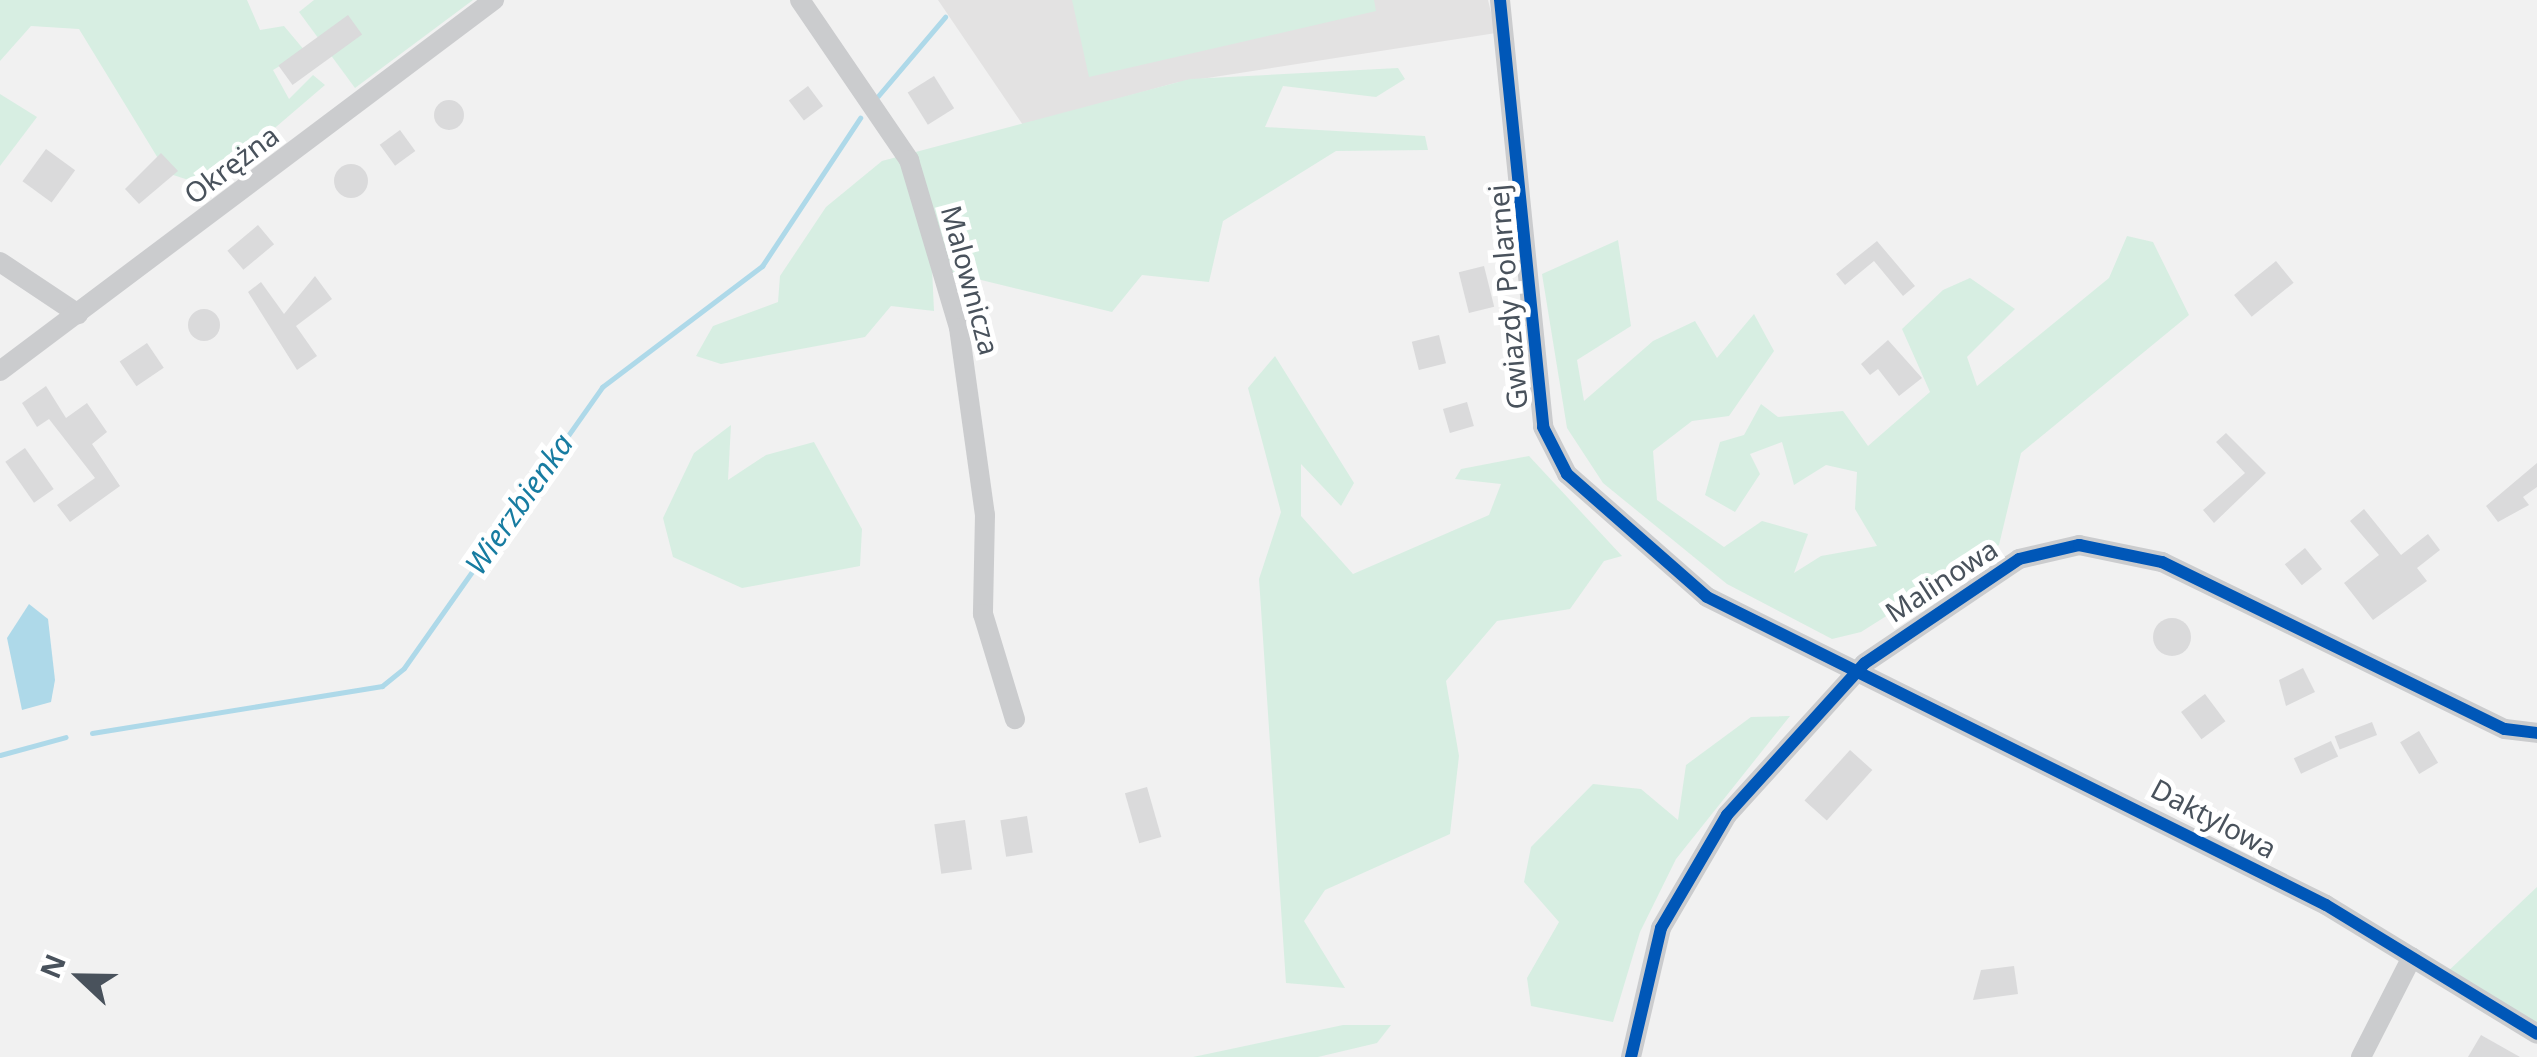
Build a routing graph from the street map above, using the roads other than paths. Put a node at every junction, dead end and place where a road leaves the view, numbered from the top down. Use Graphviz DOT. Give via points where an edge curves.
graph roads {
  1 [pos="494,0"];
  2 [pos="800,0"];
  3 [pos="1500,0"];
  4 [pos="0,262"];
  5 [pos="78,314"];
  6 [pos="0,371"];
  7 [pos="1852,675"];
  8 [pos="1015,720"];
  9 [pos="2537,732"];
  10 [pos="2412,957"];
  11 [pos="2537,1034"];
  12 [pos="1631,1057"];
  13 [pos="2361,1057"];
  1 -- 5 [label="street, Okrężna"];
  2 -- 8 [label="street, Malownicza" via="910,160 960,328 986,515 984,608"];
  3 -- 7 [label="street, Gwiazdy Polarnej" via="1543,427 1568,474 1707,597"];
  4 -- 5 [label="street"];
  5 -- 6 [label="street, Okrężna"];
  7 -- 9 [label="street, Malinowa" via="2019,559 2080,545 2162,562 2505,729"];
  7 -- 10 [label="street, Daktylowa" via="2058,764"];
  7 -- 12 [label="street, Malinowa" via="1697,859 1661,928"];
  10 -- 11 [label="street, Daktylowa"];
  10 -- 13 [label="street"];
}
